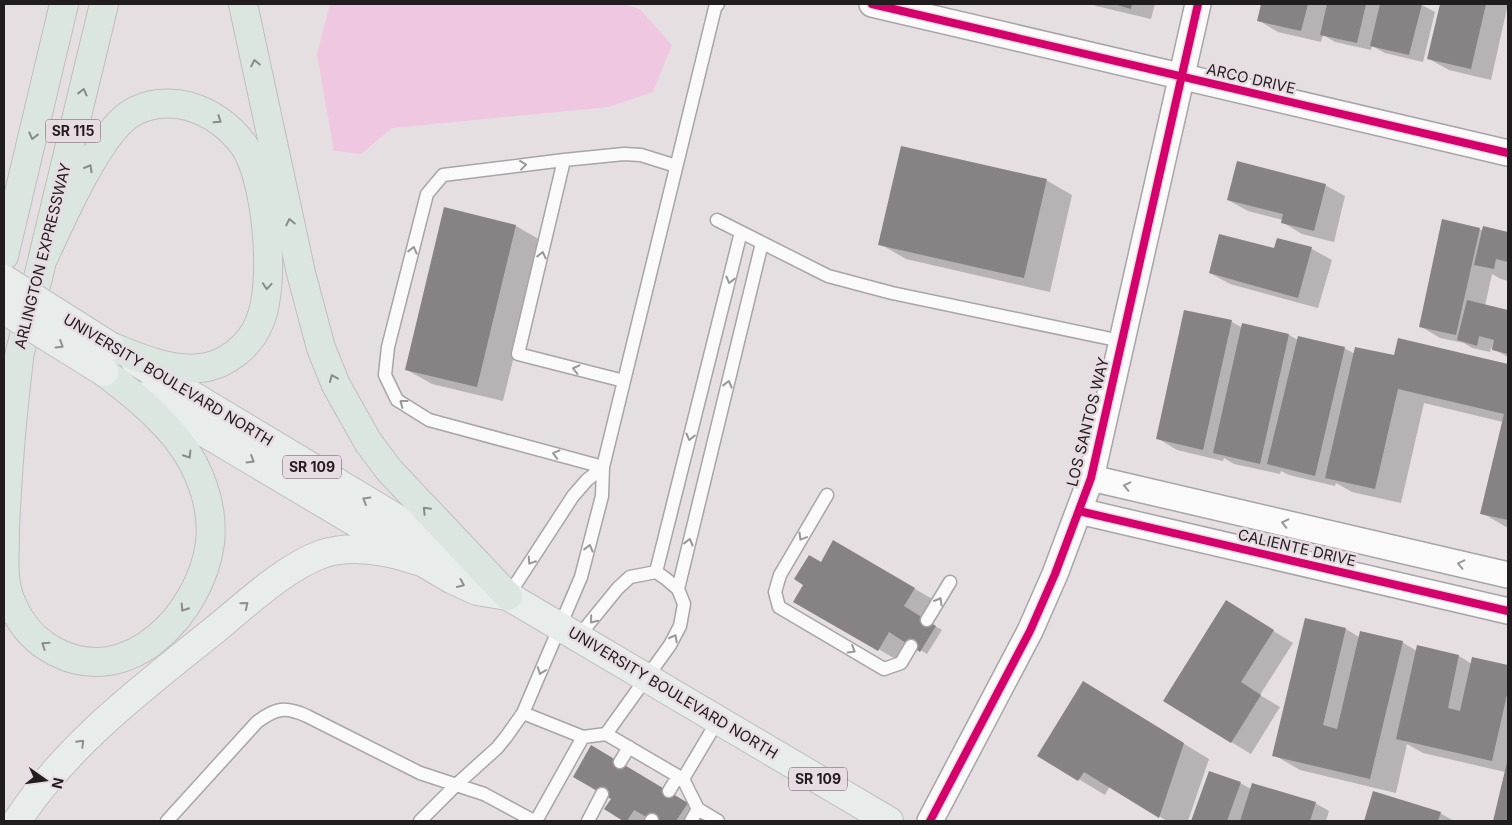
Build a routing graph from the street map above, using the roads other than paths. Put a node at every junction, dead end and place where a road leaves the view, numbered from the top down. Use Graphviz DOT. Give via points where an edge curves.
graph roads {
  1 [pos="64,4"];
  2 [pos="104,4"];
  3 [pos="243,4"];
  4 [pos="718,4"];
  5 [pos="872,4"];
  6 [pos="1198,4"];
  7 [pos="1181,77"];
  8 [pos="1508,153"];
  9 [pos="564,160"];
  10 [pos="676,166"];
  11 [pos="717,220"];
  12 [pos="742,232"];
  13 [pos="762,243"];
  14 [pos="4,256"];
  15 [pos="43,258"];
  16 [pos="4,279"];
  17 [pos="4,310"];
  18 [pos="1121,341"];
  19 [pos="110,346"];
  20 [pos="18,359"];
  21 [pos="104,372"];
  22 [pos="624,381"];
  23 [pos="4,420"];
  24 [pos="603,467"];
  25 [pos="1090,478"];
  26 [pos="827,495"];
  27 [pos="1079,511"];
  28 [pos="1325,533"];
  29 [pos="418,560"];
  30 [pos="1316,566"];
  31 [pos="656,572"];
  32 [pos="1508,575"];
  33 [pos="950,582"];
  34 [pos="678,589"];
  35 [pos="508,596"];
  36 [pos="1508,611"];
  37 [pos="927,620"];
  38 [pos="569,632"];
  39 [pos="911,646"];
  40 [pos="647,678"];
  41 [pos="523,713"];
  42 [pos="718,720"];
  43 [pos="606,734"];
  44 [pos="583,737"];
  45 [pos="629,747"];
  46 [pos="620,762"];
  47 [pos="680,777"];
  48 [pos="456,785"];
  49 [pos="668,791"];
  50 [pos="602,794"];
  51 [pos="698,809"];
  52 [pos="16,821"];
  53 [pos="167,821"];
  54 [pos="420,821"];
  55 [pos="535,821"];
  56 [pos="588,821"];
  57 [pos="690,821"];
  58 [pos="718,821"];
  59 [pos="889,821"];
  60 [pos="930,821"];
  1 -- 14 [label="highway, SR 115, one-way"];
  15 -- 2 [label="highway, ARLINGTON EXPRESSWAY / SR 115, one-way"];
  35 -- 3 [label="highway, one-way" via="394,476 368,442 336,385 321,348 300,272"];
  4 -- 10 [label="lane"];
  5 -- 7 [label="street, ARCO DRIVE"];
  6 -- 7 [label="street, LOS SANTOS WAY"];
  7 -- 8 [label="street, ARCO DRIVE"];
  7 -- 18 [label="street, LOS SANTOS WAY"];
  9 -- 10 [label="lane" via="632,154"];
  22 -- 9 [label="lane, one-way" via="518,354"];
  24 -- 9 [label="lane, one-way" via="429,420 397,400 385,376 388,346 427,194 443,175"];
  10 -- 22 [label="lane"];
  11 -- 12 [label="lane"];
  12 -- 13 [label="lane"];
  12 -- 31 [label="lane, one-way"];
  13 -- 18 [label="lane" via="828,276 892,293"];
  34 -- 13 [label="lane, one-way"];
  15 -- 19 [label="highway, one-way" via="100,150 113,130 136,111 168,103 200,110 222,122 240,141 257,176 267,242 265,302 261,320 252,336 226,359 199,368 154,362"];
  15 -- 20 [label="highway, ARLINGTON EXPRESSWAY / SR 115"];
  16 -- 19 [label="main road, UNIVERSITY BOULEVARD NORTH / SR 109, bridge"];
  17 -- 21 [label="main road, UNIVERSITY BOULEVARD NORTH, one-way, bridge"];
  18 -- 25 [label="street, LOS SANTOS WAY"];
  35 -- 19 [label="main road, UNIVERSITY BOULEVARD NORTH / SR 109, one-way" via="462,558"];
  21 -- 20 [label="highway, one-way" via="159,420 186,452 205,492 210,534 200,578 170,627 138,652 115,660 92,661 61,654 36,638 17,614 8,591 6,516"];
  20 -- 23 [label="highway, ARLINGTON EXPRESSWAY / SR 115"];
  21 -- 29 [label="main road, UNIVERSITY BOULEVARD NORTH, one-way"];
  22 -- 24 [label="lane"];
  24 -- 35 [label="lane, one-way" via="576,492"];
  38 -- 24 [label="lane, one-way" via="574,595 586,562 602,496"];
  25 -- 27 [label="street, LOS SANTOS WAY"];
  28 -- 25 [label="street, CALIENTE DRIVE, one-way"];
  26 -- 39 [label="lane, one-way" via="780,575 775,592 779,607 884,669 902,663"];
  27 -- 30 [label="street, CALIENTE DRIVE"];
  27 -- 60 [label="street, LOS SANTOS WAY" via="1030,631"];
  28 -- 30 [label="street"];
  32 -- 28 [label="street, CALIENTE DRIVE, one-way"];
  29 -- 35 [label="main road, UNIVERSITY BOULEVARD NORTH / SR 109, one-way" via="463,586"];
  52 -- 29 [label="main road, one-way" via="62,762 99,725 254,597 292,570 321,554 342,550 384,552"];
  30 -- 36 [label="street, CALIENTE DRIVE"];
  31 -- 34 [label="lane"];
  31 -- 38 [label="lane, one-way" via="630,577"];
  37 -- 33 [label="lane, one-way"];
  40 -- 34 [label="lane, one-way" via="680,626 684,604"];
  35 -- 38 [label="main road, UNIVERSITY BOULEVARD NORTH / SR 109"];
  38 -- 40 [label="main road, UNIVERSITY BOULEVARD NORTH / SR 109"];
  38 -- 41 [label="lane, one-way" via="538,680"];
  40 -- 42 [label="main road, UNIVERSITY BOULEVARD NORTH / SR 109"];
  40 -- 43 [label="lane"];
  41 -- 44 [label="lane"];
  41 -- 48 [label="lane" via="506,737"];
  42 -- 47 [label="lane"];
  42 -- 59 [label="main road, UNIVERSITY BOULEVARD NORTH / SR 109"];
  43 -- 44 [label="lane"];
  43 -- 45 [label="lane"];
  44 -- 55 [label="lane"];
  45 -- 46 [label="lane"];
  45 -- 47 [label="lane"];
  47 -- 49 [label="lane"];
  47 -- 51 [label="lane"];
  48 -- 53 [label="lane" via="420,774 307,716 283,709 257,722"];
  48 -- 54 [label="lane"];
  48 -- 55 [label="lane" via="484,794"];
  50 -- 56 [label="lane"];
  51 -- 57 [label="lane"];
  51 -- 58 [label="lane"];
}
